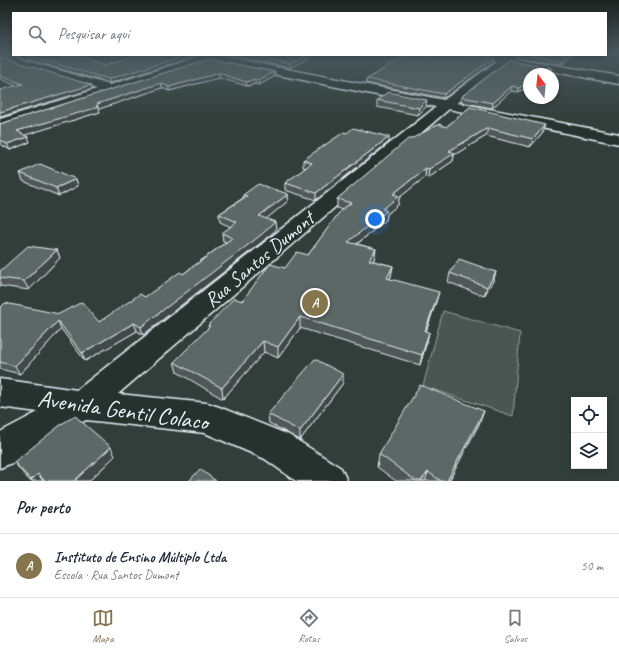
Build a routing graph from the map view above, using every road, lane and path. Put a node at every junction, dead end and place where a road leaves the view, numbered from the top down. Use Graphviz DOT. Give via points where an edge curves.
graph roads {
  1 [pos="62,74"];
  2 [pos="150,74"];
  3 [pos="298,74"];
  4 [pos="484,74"];
  5 [pos="600,74"];
  6 [pos="619,78"];
  7 [pos="108,88"];
  8 [pos="446,105"];
  9 [pos="0,119"];
  10 [pos="0,124"];
  11 [pos="619,139"];
  12 [pos="0,393"];
  13 [pos="82,405"];
  14 [pos="0,452"];
  15 [pos="328,481"];
  1 -- 7 [label="street"];
  2 -- 7 [label="street"];
  3 -- 8 [label="street"];
  4 -- 8 [label="street, Rua Santos Dumont"];
  5 -- 6 [label="street"];
  7 -- 9 [label="street"];
  7 -- 10 [label="street"];
  8 -- 11 [label="street"];
  8 -- 13 [label="street, Rua Santos Dumont"];
  12 -- 13 [label="street, Avenida Gentil Colaco"];
  13 -- 14 [label="street, Rua Santos Dumont"];
  13 -- 15 [label="street, Avenida Gentil Colaco" via="207,418 278,447"];
}
